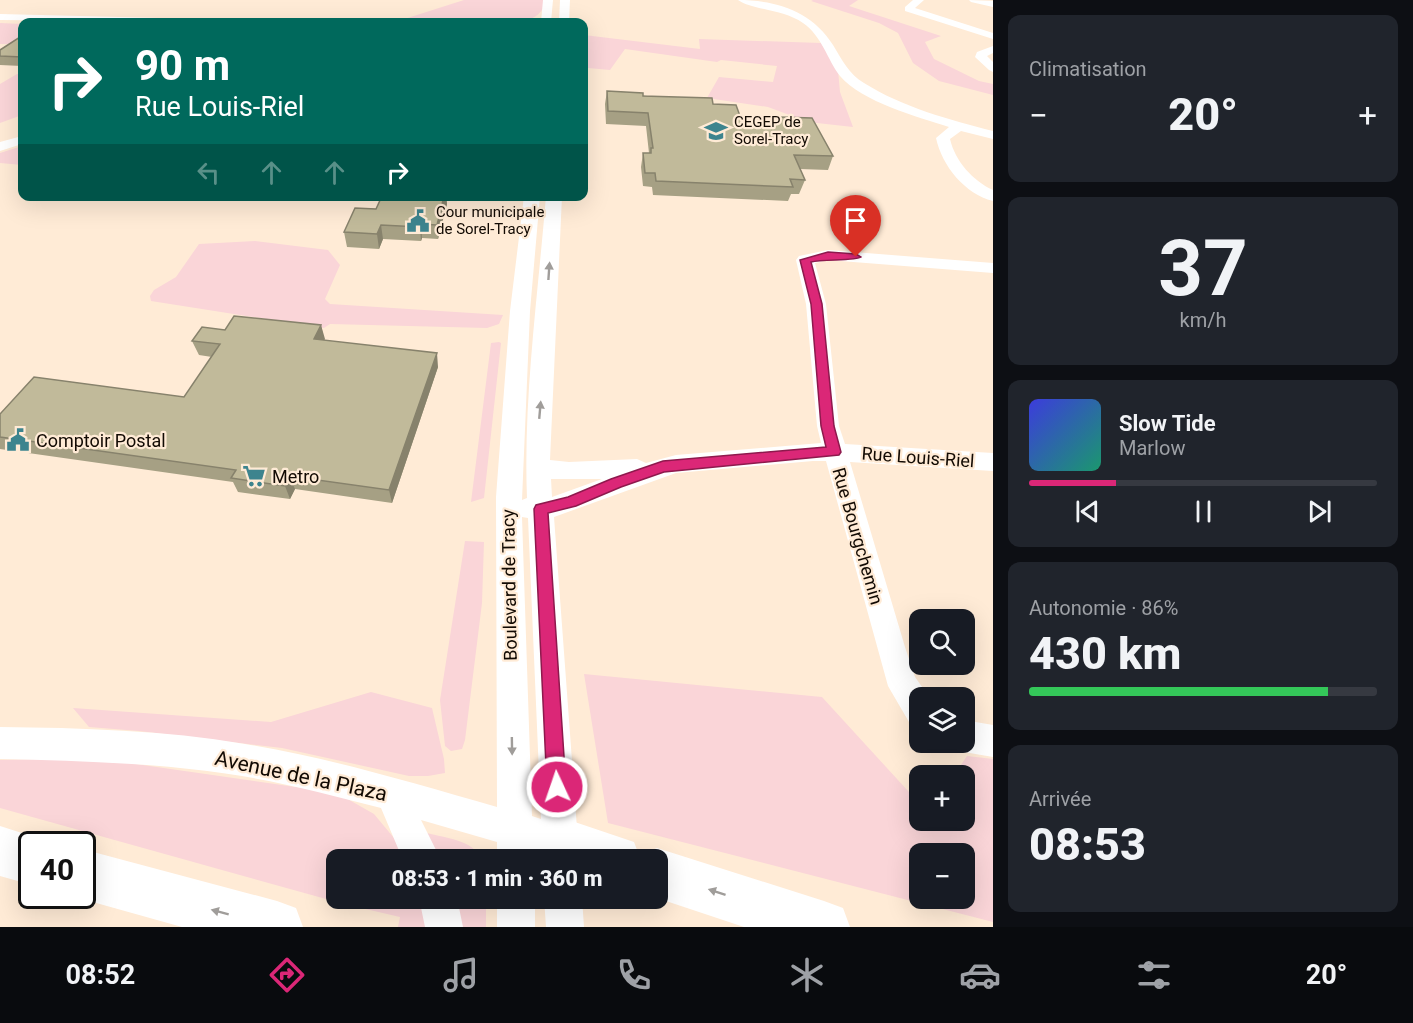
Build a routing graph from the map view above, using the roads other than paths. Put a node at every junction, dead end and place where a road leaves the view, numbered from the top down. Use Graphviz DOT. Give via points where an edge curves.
graph roads {
  1 [pos="548,0"];
  2 [pos="565,0"];
  3 [pos="919,0"];
  4 [pos="974,0"];
  5 [pos="752,1"];
  6 [pos="993,4"];
  7 [pos="91,10"];
  8 [pos="0,17"];
  9 [pos="546,17"];
  10 [pos="19,18"];
  11 [pos="79,18"];
  12 [pos="564,18"];
  13 [pos="0,21"];
  14 [pos="18,21"];
  15 [pos="993,36"];
  16 [pos="993,49"];
  17 [pos="993,68"];
  18 [pos="960,125"];
  19 [pos="993,135"];
  20 [pos="18,141"];
  21 [pos="0,147"];
  22 [pos="993,196"];
  23 [pos="532,201"];
  24 [pos="554,201"];
  25 [pos="530,216"];
  26 [pos="552,223"];
  27 [pos="993,268"];
  28 [pos="520,311"];
  29 [pos="546,312"];
  30 [pos="834,452"];
  31 [pos="993,462"];
  32 [pos="663,467"];
  33 [pos="538,468"];
  34 [pos="541,509"];
  35 [pos="508,520"];
  36 [pos="909,695"];
  37 [pos="975,738"];
  38 [pos="993,741"];
  39 [pos="0,743"];
  40 [pos="393,796"];
  41 [pos="514,845"];
  42 [pos="417,849"];
  43 [pos="545,849"];
  44 [pos="560,849"];
  45 [pos="0,851"];
  46 [pos="18,856"];
  47 [pos="668,877"];
  48 [pos="96,878"];
  49 [pos="440,909"];
  50 [pos="516,909"];
  51 [pos="564,909"];
  52 [pos="277,927"];
  53 [pos="444,927"];
  54 [pos="516,927"];
  55 [pos="565,927"];
  56 [pos="824,927"];
  1 -- 9 [label="street"];
  2 -- 12 [label="street"];
  3 -- 15 [label="street" via="908,9"];
  4 -- 6 [label="street"];
  5 -- 18 [label="street" via="810,21 843,70 857,83 914,110"];
  7 -- 11 [label="street"];
  8 -- 10 [label="street"];
  13 -- 14 [label="street"];
  16 -- 17 [label="street" via="981,54"];
  18 -- 19 [label="street"];
  18 -- 22 [label="street" via="943,138 946,152 972,186"];
  20 -- 21 [label="street"];
  23 -- 25 [label="street, Boulevard de Tracy"];
  24 -- 26 [label="street, Boulevard de Tracy"];
  25 -- 26 [label="street"];
  25 -- 28 [label="street, Boulevard de Tracy"];
  29 -- 26 [label="street, Boulevard de Tracy, one-way"];
  27 -- 30 [label="street, Rue Bourgchemin" via="828,255 805,260 816,304"];
  28 -- 29 [label="street"];
  28 -- 35 [label="street, Boulevard de Tracy"];
  33 -- 29 [label="street, Boulevard de Tracy, one-way"];
  30 -- 31 [label="street, Rue Louis-Riel"];
  30 -- 32 [label="street, Rue Louis-Riel"];
  30 -- 36 [label="street, Rue Bourgchemin" via="890,646"];
  32 -- 33 [label="street, Rue Louis-Riel" via="569,471"];
  32 -- 34 [label="street, Rue Louis-Riel" via="571,502"];
  33 -- 34 [label="street, Boulevard de Tracy"];
  34 -- 35 [label="street, Rue Louis-Riel"];
  34 -- 44 [label="street, Boulevard de Tracy"];
  35 -- 41 [label="street, Boulevard de Tracy, one-way"];
  37 -- 38 [label="street"];
  39 -- 40 [label="street, Avenue de la Plaza" via="90,744 231,758 279,766"];
  40 -- 41 [label="street, Avenue de la Plaza"];
  40 -- 42 [label="street"];
  41 -- 43 [label="street, Avenue de la Plaza"];
  45 -- 46 [label="highway"];
  56 -- 47 [label="highway, one-way"];
  52 -- 48 [label="highway, one-way"];
  49 -- 53 [label="street"];
  50 -- 54 [label="street"];
  51 -- 55 [label="street"];
}
